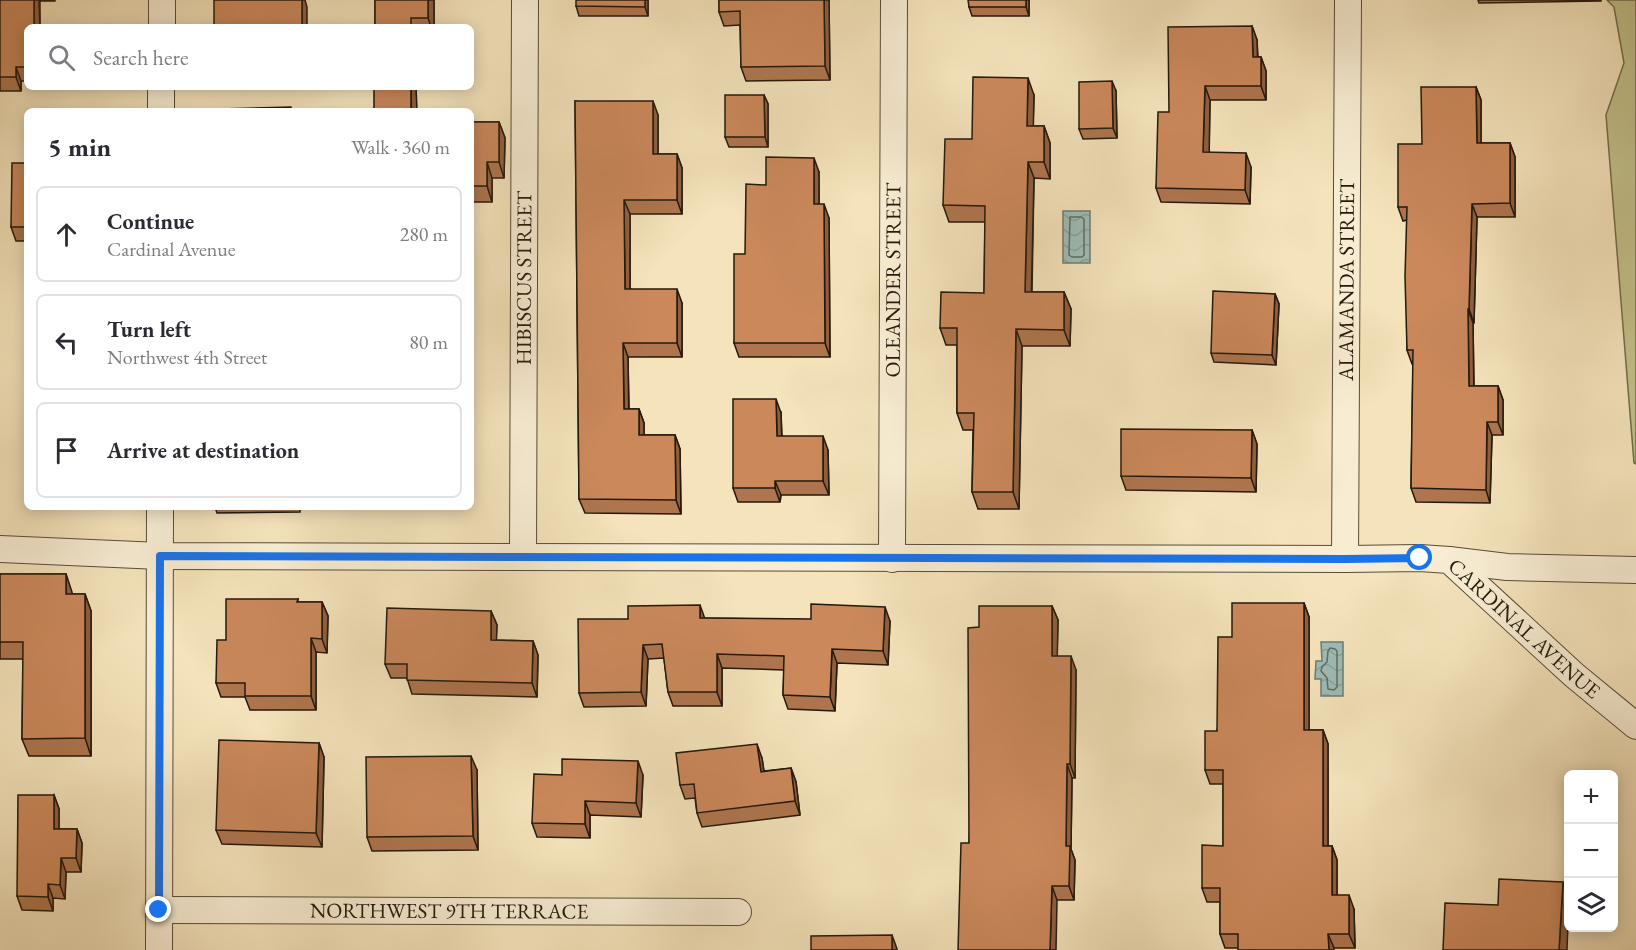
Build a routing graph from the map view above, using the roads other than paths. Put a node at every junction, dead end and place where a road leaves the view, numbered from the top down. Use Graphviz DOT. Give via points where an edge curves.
graph roads {
  1 [pos="162,0"];
  2 [pos="525,0"];
  3 [pos="894,0"];
  4 [pos="1348,0"];
  5 [pos="162,24"];
  6 [pos="161,90"];
  7 [pos="161,108"];
  8 [pos="160,510"];
  9 [pos="0,549"];
  10 [pos="160,556"];
  11 [pos="523,557"];
  12 [pos="892,559"];
  13 [pos="1345,559"];
  14 [pos="1449,560"];
  15 [pos="1636,570"];
  16 [pos="1636,726"];
  17 [pos="159,910"];
  18 [pos="738,912"];
  19 [pos="159,950"];
  1 -- 5 [label="street"];
  2 -- 11 [label="street, HIBISCUS STREET"];
  3 -- 12 [label="street, OLEANDER STREET"];
  4 -- 13 [label="street, ALAMANDA STREET"];
  6 -- 7 [label="street"];
  8 -- 10 [label="street"];
  9 -- 10 [label="street, CARDINAL AVENUE"];
  10 -- 11 [label="street, CARDINAL AVENUE"];
  10 -- 17 [label="street"];
  11 -- 12 [label="street, CARDINAL AVENUE"];
  12 -- 13 [label="street, CARDINAL AVENUE"];
  13 -- 14 [label="street, CARDINAL AVENUE"];
  14 -- 15 [label="street" via="1507,567"];
  14 -- 16 [label="street, CARDINAL AVENUE" via="1574,675"];
  17 -- 18 [label="street, NORTHWEST 9TH TERRACE"];
  17 -- 19 [label="street"];
}
